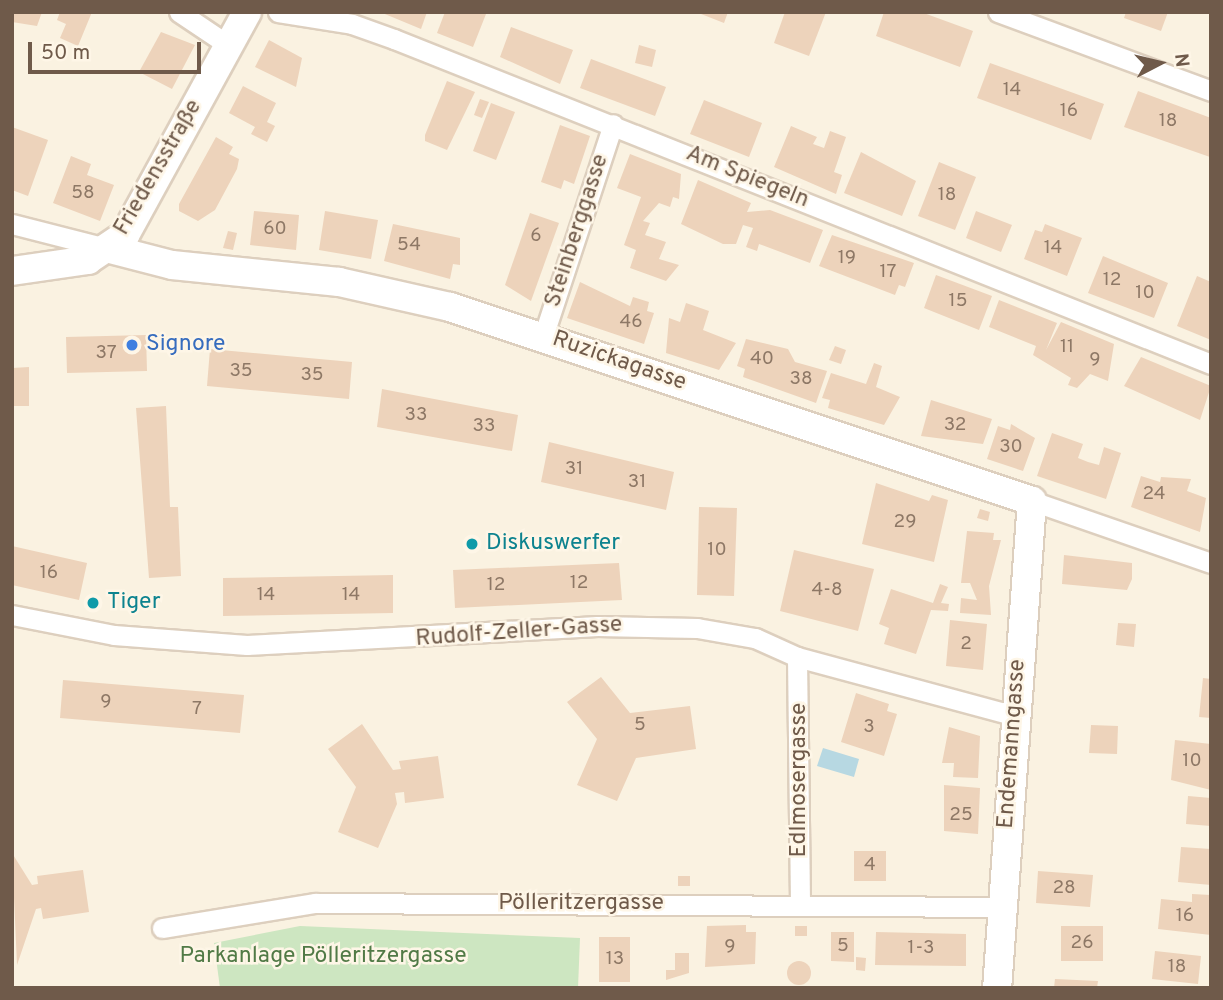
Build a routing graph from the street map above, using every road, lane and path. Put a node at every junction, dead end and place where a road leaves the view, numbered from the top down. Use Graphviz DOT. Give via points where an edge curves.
graph roads {
  1 [pos="179,12"];
  2 [pos="247,12"];
  3 [pos="278,12"];
  4 [pos="998,12"];
  5 [pos="228,45"];
  6 [pos="1211,91"];
  7 [pos="614,124"];
  8 [pos="12,224"];
  9 [pos="110,249"];
  10 [pos="12,271"];
  11 [pos="543,337"];
  12 [pos="1211,364"];
  13 [pos="1032,501"];
  14 [pos="1211,563"];
  15 [pos="12,615"];
  16 [pos="797,657"];
  17 [pos="1015,716"];
  18 [pos="800,904"];
  19 [pos="1002,907"];
  20 [pos="162,928"];
  21 [pos="997,988"];
  1 -- 5 [label="street"];
  2 -- 5 [label="street, Friedensstraße"];
  3 -- 7 [label="street, Am Spiegeln" via="352,24"];
  4 -- 6 [label="street"];
  5 -- 9 [label="street, Friedensstraße" via="125,235"];
  7 -- 11 [label="street, Steinberggasse"];
  7 -- 12 [label="street, Am Spiegeln"];
  8 -- 9 [label="street, Ruzickagasse"];
  9 -- 10 [label="street" via="88,260"];
  9 -- 11 [label="street, Ruzickagasse" via="172,265 391,293"];
  11 -- 13 [label="street, Ruzickagasse"];
  13 -- 14 [label="street, Ruzickagasse"];
  13 -- 17 [label="street, Endemanngasse"];
  15 -- 16 [label="street, Rudolf-Zeller-Gasse" via="114,635 247,645 676,627 755,638"];
  16 -- 17 [label="street, Rudolf-Zeller-Gasse"];
  16 -- 18 [label="street, Edlmosergasse"];
  17 -- 19 [label="street, Endemanngasse"];
  18 -- 19 [label="street, Pölleritzergasse"];
  18 -- 20 [label="street, Pölleritzergasse" via="314,903"];
  19 -- 21 [label="street, Endemanngasse"];
}
